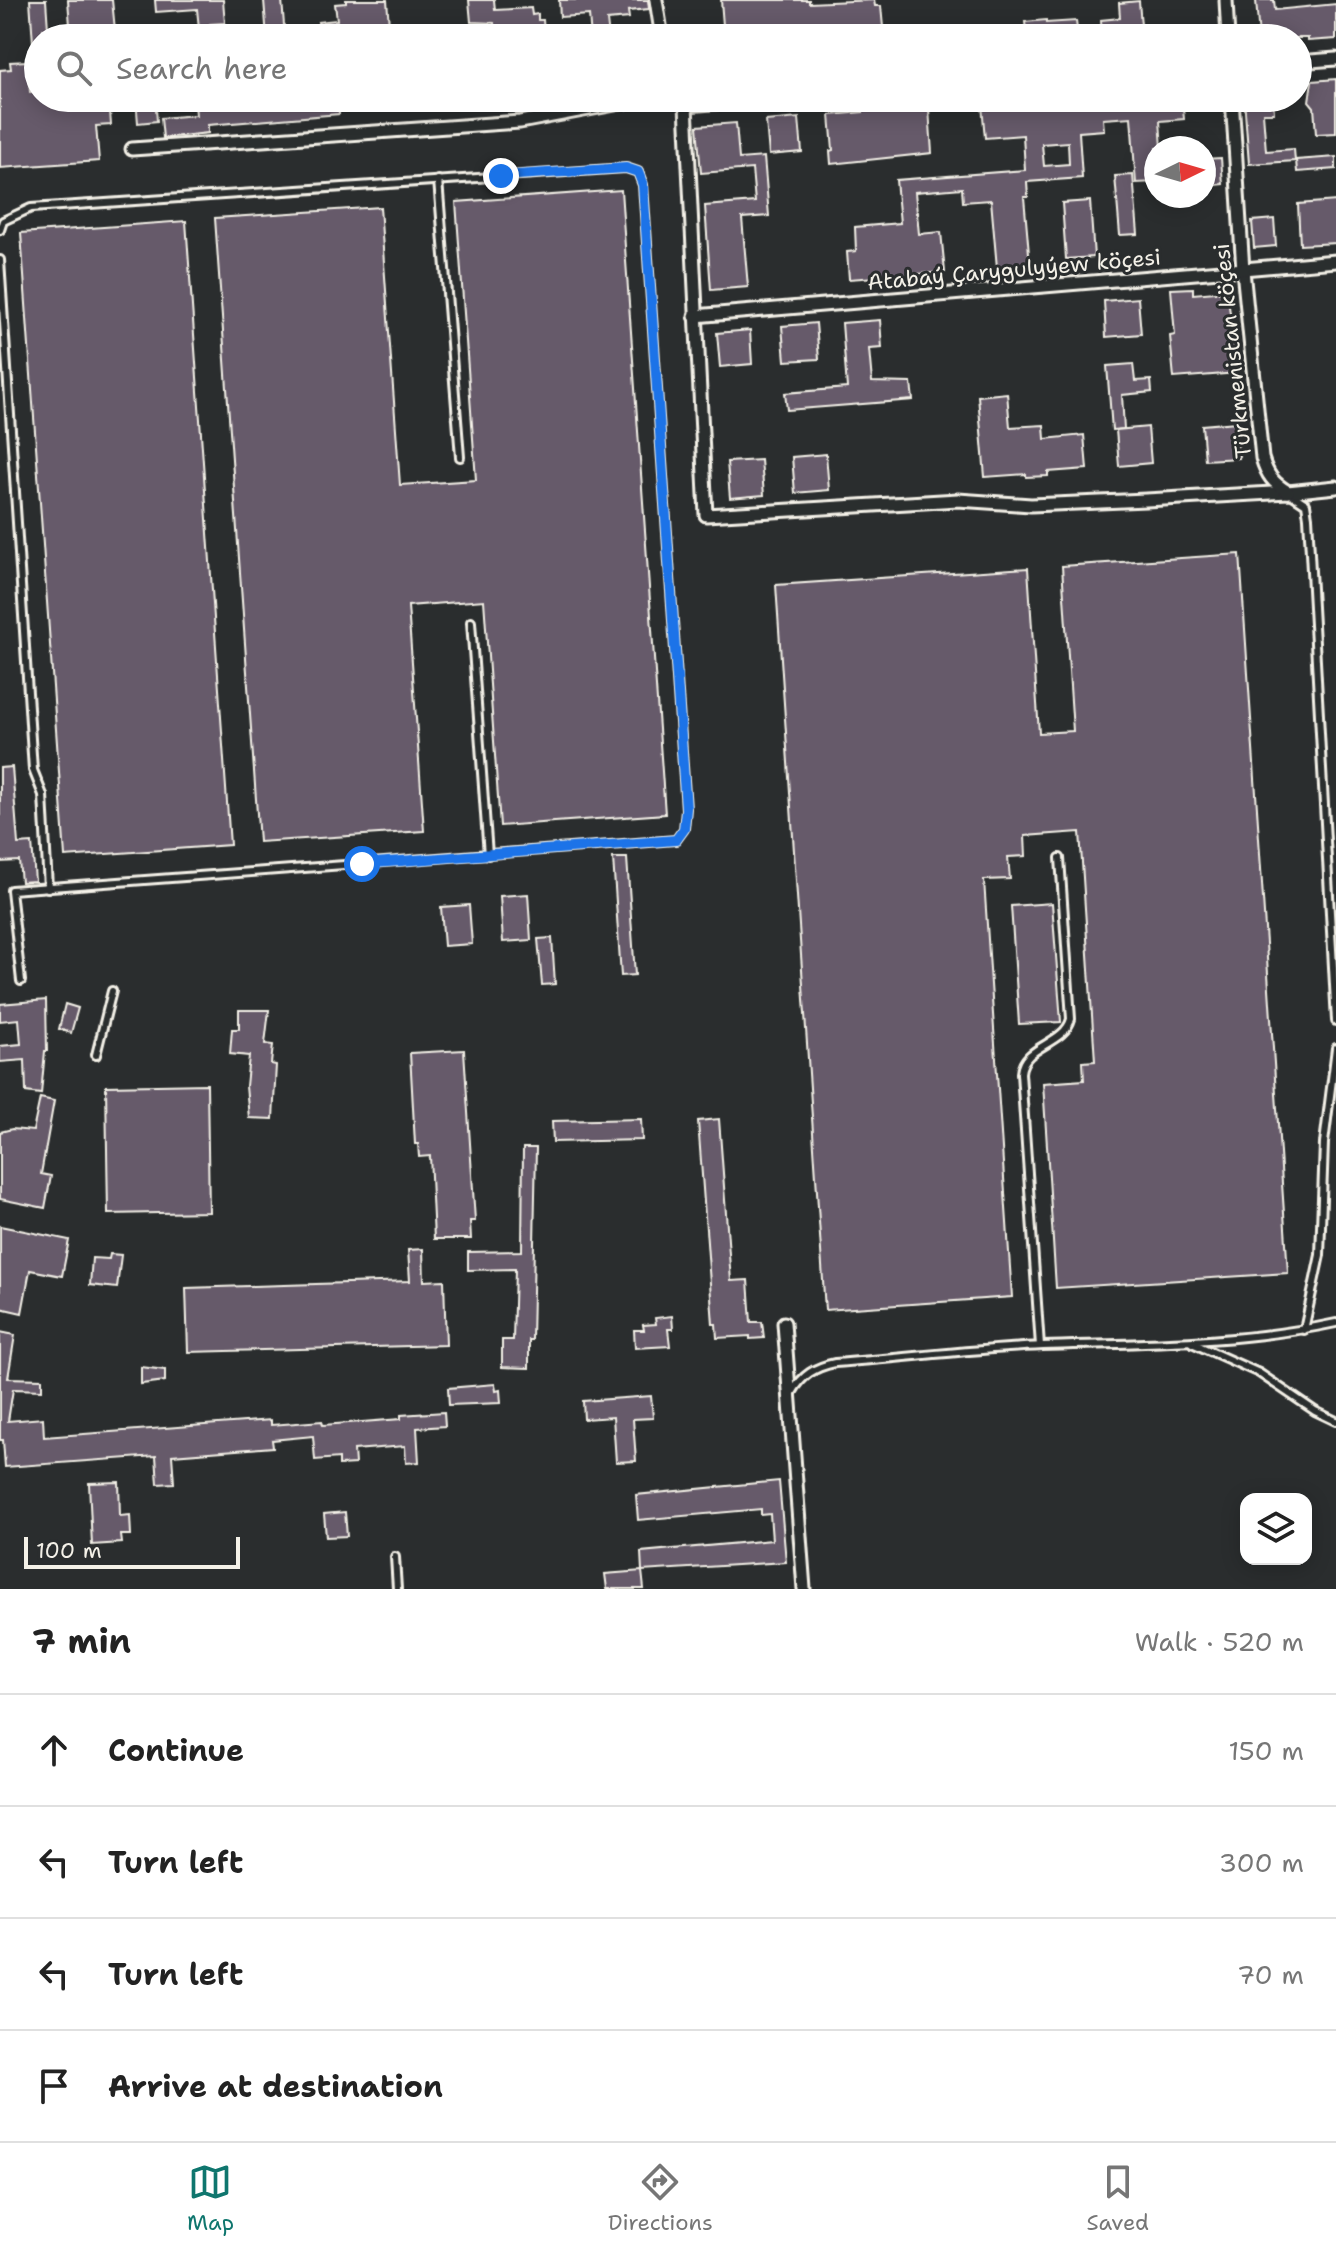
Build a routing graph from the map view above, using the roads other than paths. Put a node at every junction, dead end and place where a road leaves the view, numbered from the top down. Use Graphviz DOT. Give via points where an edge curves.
graph roads {
  1 [pos="656,0"];
  2 [pos="1226,0"];
  3 [pos="660,24"];
  4 [pos="1227,24"];
  5 [pos="1336,59"];
  6 [pos="1312,61"];
  7 [pos="573,112"];
  8 [pos="686,112"];
  9 [pos="1233,112"];
  10 [pos="132,149"];
  11 [pos="438,180"];
  12 [pos="0,230"];
  13 [pos="0,260"];
  14 [pos="1336,261"];
  15 [pos="1243,270"];
  16 [pos="695,316"];
  17 [pos="460,457"];
  18 [pos="1336,487"];
  19 [pos="1288,492"];
  20 [pos="471,622"];
  21 [pos="488,855"];
  22 [pos="1060,858"];
  23 [pos="48,888"];
  24 [pos="21,981"];
  25 [pos="112,991"];
  26 [pos="1336,1021"];
  27 [pos="1336,1048"];
  28 [pos="96,1055"];
  29 [pos="784,1323"];
  30 [pos="1336,1323"];
  31 [pos="1304,1330"];
  32 [pos="1191,1343"];
  33 [pos="1040,1346"];
  34 [pos="790,1396"];
  35 [pos="1336,1421"];
  36 [pos="395,1557"];
  37 [pos="397,1589"];
  38 [pos="804,1589"];
  1 -- 3 [label="street"];
  2 -- 4 [label="street"];
  5 -- 6 [label="street"];
  7 -- 10 [label="street" via="520,122"];
  8 -- 16 [label="street"];
  9 -- 15 [label="street, Türkmenistan köçesi"];
  11 -- 12 [label="lane" via="31,208 3,221"];
  11 -- 17 [label="lane"];
  11 -- 21 [label="lane" via="626,168 638,172 643,185 684,829 676,840"];
  13 -- 23 [label="lane" via="33,770 43,795"];
  14 -- 15 [label="street, Atabaý Çarygulyýew köçesi"];
  15 -- 16 [label="street, Atabaý Çarygulyýew köçesi"];
  15 -- 19 [label="street, Türkmenistan köçesi" via="1262,458 1266,473"];
  16 -- 19 [label="street" via="706,515 958,500 1031,505"];
  18 -- 19 [label="street"];
  19 -- 26 [label="lane" via="1306,504 1308,517"];
  20 -- 21 [label="lane"];
  21 -- 23 [label="lane"];
  22 -- 33 [label="lane" via="1071,1019 1064,1033 1021,1065"];
  23 -- 24 [label="lane" via="11,890"];
  25 -- 28 [label="lane"];
  27 -- 31 [label="lane" via="1324,1143 1320,1255"];
  29 -- 34 [label="street"];
  30 -- 31 [label="lane"];
  31 -- 32 [label="lane"];
  32 -- 33 [label="lane"];
  32 -- 35 [label="lane" via="1259,1373"];
  33 -- 34 [label="lane" via="821,1366"];
  34 -- 38 [label="street"];
  36 -- 37 [label="lane"];
}
